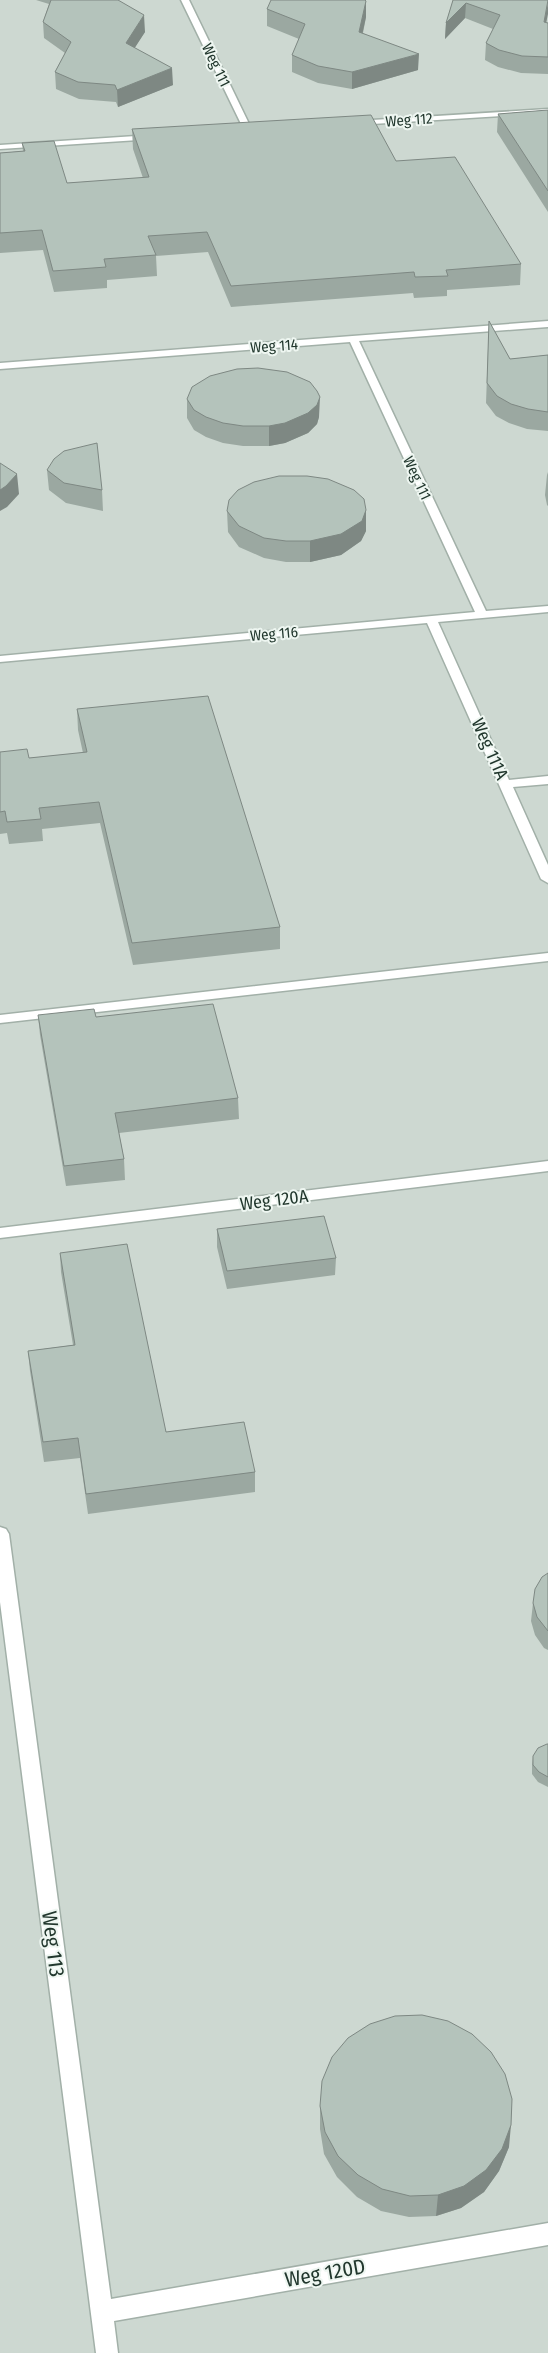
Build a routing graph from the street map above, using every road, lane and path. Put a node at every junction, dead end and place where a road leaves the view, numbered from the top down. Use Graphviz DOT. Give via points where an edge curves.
graph roads {
  1 [pos="185,0"];
  2 [pos="548,111"];
  3 [pos="345,124"];
  4 [pos="248,130"];
  5 [pos="258,130"];
  6 [pos="238,131"];
  7 [pos="159,136"];
  8 [pos="0,147"];
  9 [pos="548,324"];
  10 [pos="354,340"];
  11 [pos="0,366"];
  12 [pos="548,609"];
  13 [pos="482,615"];
  14 [pos="432,620"];
  15 [pos="0,659"];
  16 [pos="548,780"];
  17 [pos="505,784"];
  18 [pos="548,879"];
  19 [pos="548,957"];
  20 [pos="0,1020"];
  21 [pos="548,1166"];
  22 [pos="0,1233"];
  23 [pos="0,1534"];
  24 [pos="548,2234"];
  25 [pos="101,2312"];
  26 [pos="106,2353"];
  1 -- 4 [label="lane, Weg 111"];
  2 -- 3 [label="lane, Weg 112"];
  4 -- 5 [label="lane"];
  4 -- 6 [label="lane"];
  7 -- 8 [label="lane"];
  9 -- 10 [label="lane, Weg 114"];
  10 -- 11 [label="lane, Weg 114"];
  10 -- 13 [label="lane, Weg 111"];
  12 -- 13 [label="lane, Weg 116"];
  13 -- 14 [label="lane, Weg 116"];
  14 -- 15 [label="lane, Weg 116"];
  14 -- 17 [label="lane, Weg 111A"];
  16 -- 17 [label="lane"];
  17 -- 18 [label="lane, Weg 111A"];
  19 -- 20 [label="lane"];
  21 -- 22 [label="lane, Weg 120A"];
  23 -- 25 [label="lane, Weg 113"];
  24 -- 25 [label="lane, Weg 120D"];
  25 -- 26 [label="lane, Weg 113"];
}
